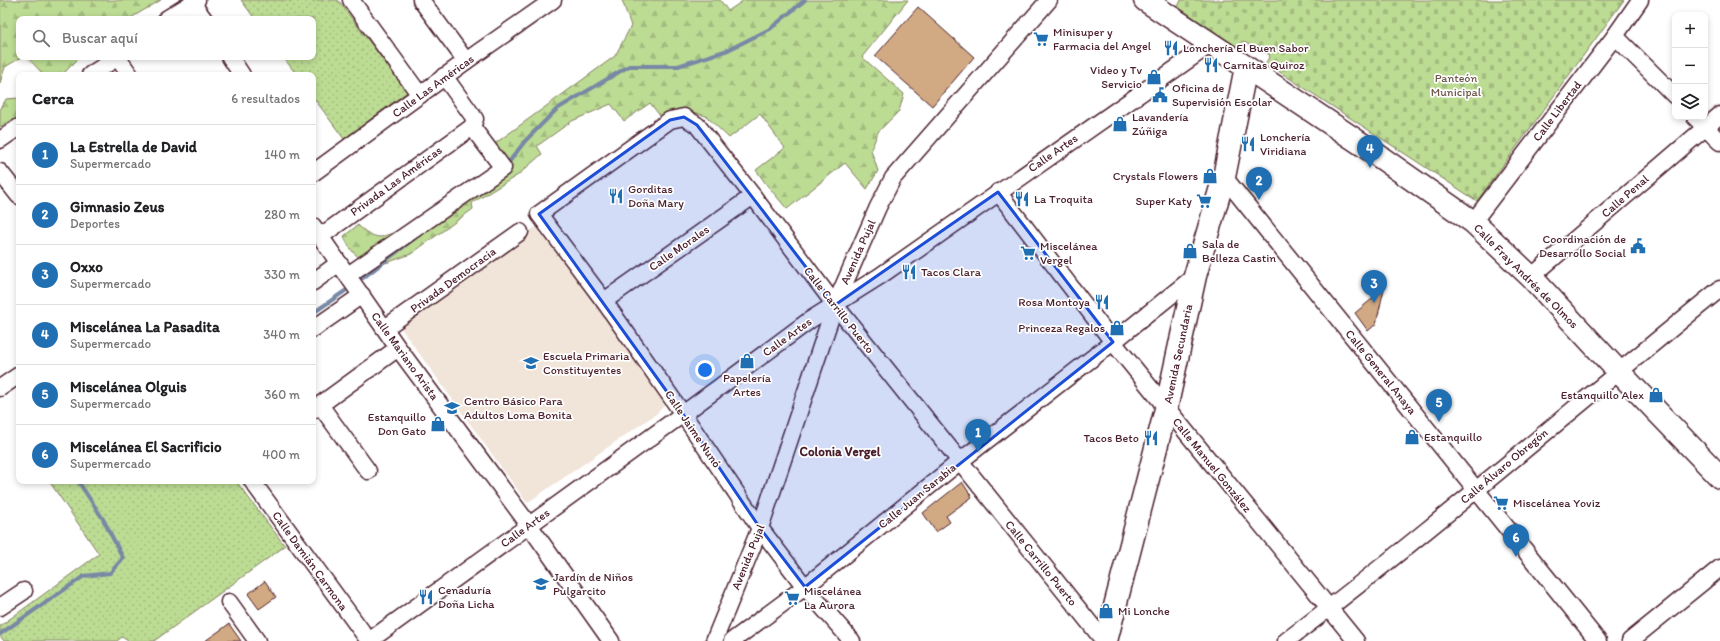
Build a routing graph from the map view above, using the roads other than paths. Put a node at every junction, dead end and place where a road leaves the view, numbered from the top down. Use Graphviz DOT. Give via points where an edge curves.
graph roads {
  1 [pos="351,0"];
  2 [pos="421,0"];
  3 [pos="553,0"];
  4 [pos="1049,0"];
  5 [pos="1145,0"];
  6 [pos="1640,0"];
  7 [pos="195,1"];
  8 [pos="534,5"];
  9 [pos="171,16"];
  10 [pos="202,16"];
  11 [pos="1615,36"];
  12 [pos="1211,44"];
  13 [pos="113,60"];
  14 [pos="120,60"];
  15 [pos="232,60"];
  16 [pos="466,61"];
  17 [pos="1246,67"];
  18 [pos="95,72"];
  19 [pos="128,72"];
  20 [pos="240,72"];
  21 [pos="444,76"];
  22 [pos="1672,93"];
  23 [pos="420,95"];
  24 [pos="1720,115"];
  25 [pos="1700,122"];
  26 [pos="472,127"];
  27 [pos="16,129"];
  28 [pos="0,140"];
  29 [pos="1720,142"];
  30 [pos="316,171"];
  31 [pos="0,172"];
  32 [pos="1224,177"];
  33 [pos="16,192"];
  34 [pos="998,192"];
  35 [pos="753,196"];
  36 [pos="539,214"];
  37 [pos="1473,222"];
  38 [pos="317,231"];
  39 [pos="520,232"];
  40 [pos="344,269"];
  41 [pos="1195,276"];
  42 [pos="1530,277"];
  43 [pos="316,281"];
  44 [pos="1720,289"];
  45 [pos="362,295"];
  46 [pos="604,301"];
  47 [pos="835,306"];
  48 [pos="316,327"];
  49 [pos="385,328"];
  50 [pos="1113,342"];
  51 [pos="398,348"];
  52 [pos="1618,372"];
  53 [pos="16,377"];
  54 [pos="0,388"];
  55 [pos="317,407"];
  56 [pos="1166,409"];
  57 [pos="684,414"];
  58 [pos="959,462"];
  59 [pos="368,470"];
  60 [pos="1720,478"];
  61 [pos="254,484"];
  62 [pos="1476,490"];
  63 [pos="530,524"];
  64 [pos="760,528"];
  65 [pos="1720,568"];
  66 [pos="805,587"];
  67 [pos="24,591"];
  68 [pos="229,602"];
  69 [pos="0,607"];
  70 [pos="1329,608"];
  71 [pos="257,641"];
  72 [pos="369,641"];
  73 [pos="611,641"];
  74 [pos="714,641"];
  75 [pos="732,641"];
  76 [pos="852,641"];
  77 [pos="1105,641"];
  78 [pos="1286,641"];
  79 [pos="1356,641"];
  80 [pos="1598,641"];
  81 [pos="1630,641"];
  1 -- 23 [label="street"];
  2 -- 16 [label="street"];
  3 -- 8 [label="street, Calle Las Américas"];
  4 -- 47 [label="street, Avenida Pujal" via="893,178"];
  5 -- 12 [label="street, Calle Fray Andrés de Olmos"];
  6 -- 11 [label="street, Calle Libertad"];
  7 -- 9 [label="street"];
  7 -- 10 [label="street"];
  8 -- 16 [label="street, Calle Las Américas"];
  11 -- 22 [label="street"];
  11 -- 37 [label="street, Calle Libertad"];
  12 -- 17 [label="street, Calle Fray Andrés de Olmos"];
  12 -- 34 [label="street, Calle Artes"];
  13 -- 18 [label="street"];
  14 -- 19 [label="street"];
  15 -- 20 [label="street"];
  16 -- 21 [label="street, Calle Las Américas"];
  17 -- 32 [label="street, Avenida Secundaria"];
  17 -- 37 [label="street, Calle Fray Andrés de Olmos"];
  21 -- 23 [label="street, Calle Las Américas"];
  21 -- 26 [label="street" via="475,119"];
  23 -- 30 [label="street, Calle Las Américas"];
  24 -- 25 [label="street, Calle Penal"];
  25 -- 29 [label="street"];
  25 -- 42 [label="street, Calle Penal"];
  26 -- 38 [label="street, Privada Las Américas"];
  26 -- 40 [label="street" via="503,168"];
  27 -- 28 [label="street"];
  31 -- 33 [label="street"];
  32 -- 41 [label="street, Avenida Secundaria"];
  32 -- 62 [label="street, Calle General Anaya"];
  34 -- 47 [label="street, Calle Artes"];
  34 -- 50 [label="street, Calle Manuel González"];
  35 -- 36 [label="street, Calle Carrillo Puerto" via="697,125 684,117 670,120"];
  35 -- 46 [label="street, Calle Morales"];
  35 -- 47 [label="street, Calle Carrillo Puerto"];
  36 -- 46 [label="street, Calle Jaime Nunó"];
  37 -- 42 [label="street, Calle Fray Andrés de Olmos"];
  38 -- 40 [label="street, Calle Mariano Arista"];
  39 -- 49 [label="street, Privada Democracia"];
  40 -- 43 [label="street"];
  40 -- 45 [label="street, Calle Mariano Arista"];
  41 -- 50 [label="street, Calle Juan Sarabia"];
  41 -- 56 [label="street, Avenida Secundaria"];
  42 -- 52 [label="street, Calle Fray Andrés de Olmos"];
  44 -- 52 [label="street, Calle Álvaro Obregón"];
  45 -- 48 [label="street"];
  45 -- 49 [label="street, Calle Mariano Arista"];
  46 -- 57 [label="street, Calle Jaime Nunó"];
  47 -- 57 [label="street, Calle Artes" via="810,320"];
  47 -- 58 [label="street, Calle Carrillo Puerto"];
  47 -- 64 [label="street, Avenida Pujal"];
  49 -- 51 [label="street, Calle Mariano Arista"];
  50 -- 56 [label="street, Calle Manuel González"];
  50 -- 58 [label="street, Calle Juan Sarabia"];
  51 -- 55 [label="street"];
  51 -- 63 [label="street, Calle Mariano Arista"];
  52 -- 60 [label="street, Calle Fray Andrés de Olmos"];
  52 -- 62 [label="street, Calle Álvaro Obregón"];
  53 -- 54 [label="street"];
  55 -- 59 [label="street"];
  56 -- 70 [label="street, Calle Manuel González"];
  56 -- 77 [label="street, Avenida Secundaria"];
  57 -- 63 [label="street, Calle Artes"];
  57 -- 64 [label="street, Calle Jaime Nunó"];
  58 -- 66 [label="street, Calle Juan Sarabia"];
  58 -- 77 [label="street, Calle Carrillo Puerto"];
  61 -- 72 [label="street, Calle Damián Carmona"];
  62 -- 70 [label="street, Calle Álvaro Obregón"];
  62 -- 80 [label="street, Calle General Anaya"];
  63 -- 72 [label="street, Calle Artes"];
  63 -- 73 [label="street, Calle Mariano Arista"];
  64 -- 66 [label="street, Calle Jaime Nunó"];
  64 -- 74 [label="street, Avenida Pujal"];
  65 -- 81 [label="street"];
  66 -- 75 [label="street, Calle Juan Sarabia"];
  66 -- 76 [label="street, Calle Jaime Nunó"];
  67 -- 69 [label="street"];
  68 -- 71 [label="street"];
  70 -- 78 [label="street, Calle Álvaro Obregón"];
  70 -- 79 [label="street, Calle Manuel González"];
}
